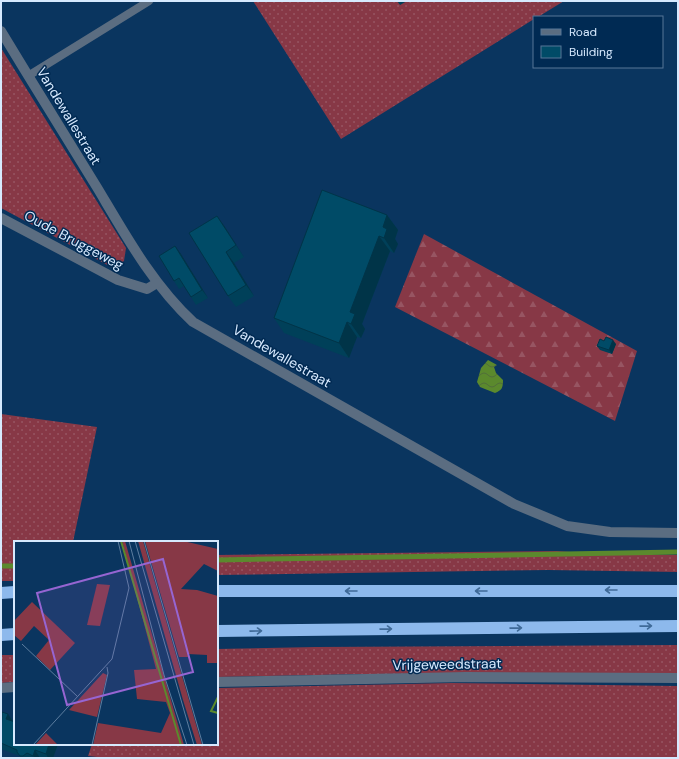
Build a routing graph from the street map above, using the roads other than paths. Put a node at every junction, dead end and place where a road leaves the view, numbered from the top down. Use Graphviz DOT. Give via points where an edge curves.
graph roads {
  1 [pos="149,1"];
  2 [pos="1,31"];
  3 [pos="28,76"];
  4 [pos="1,218"];
  5 [pos="157,283"];
  6 [pos="678,533"];
  7 [pos="218,591"];
  8 [pos="678,591"];
  9 [pos="14,592"];
  10 [pos="1,593"];
  11 [pos="678,626"];
  12 [pos="218,631"];
  13 [pos="14,634"];
  14 [pos="1,635"];
  15 [pos="678,678"];
  16 [pos="218,682"];
  17 [pos="14,687"];
  18 [pos="1,688"];
  1 -- 3 [label="lane"];
  2 -- 3 [label="street, Vandewallestraat"];
  3 -- 5 [label="street, Vandewallestraat"];
  4 -- 5 [label="street, Oude Bruggeweg" via="118,280 147,288"];
  5 -- 6 [label="street, Vandewallestraat" via="193,322 514,504 567,526 610,532"];
  8 -- 7 [label="highway, one-way"];
  9 -- 10 [label="highway"];
  12 -- 11 [label="highway, one-way"];
  13 -- 14 [label="highway"];
  15 -- 16 [label="street, Vrijgeweedstraat" via="466,677"];
  17 -- 18 [label="street"];
}
